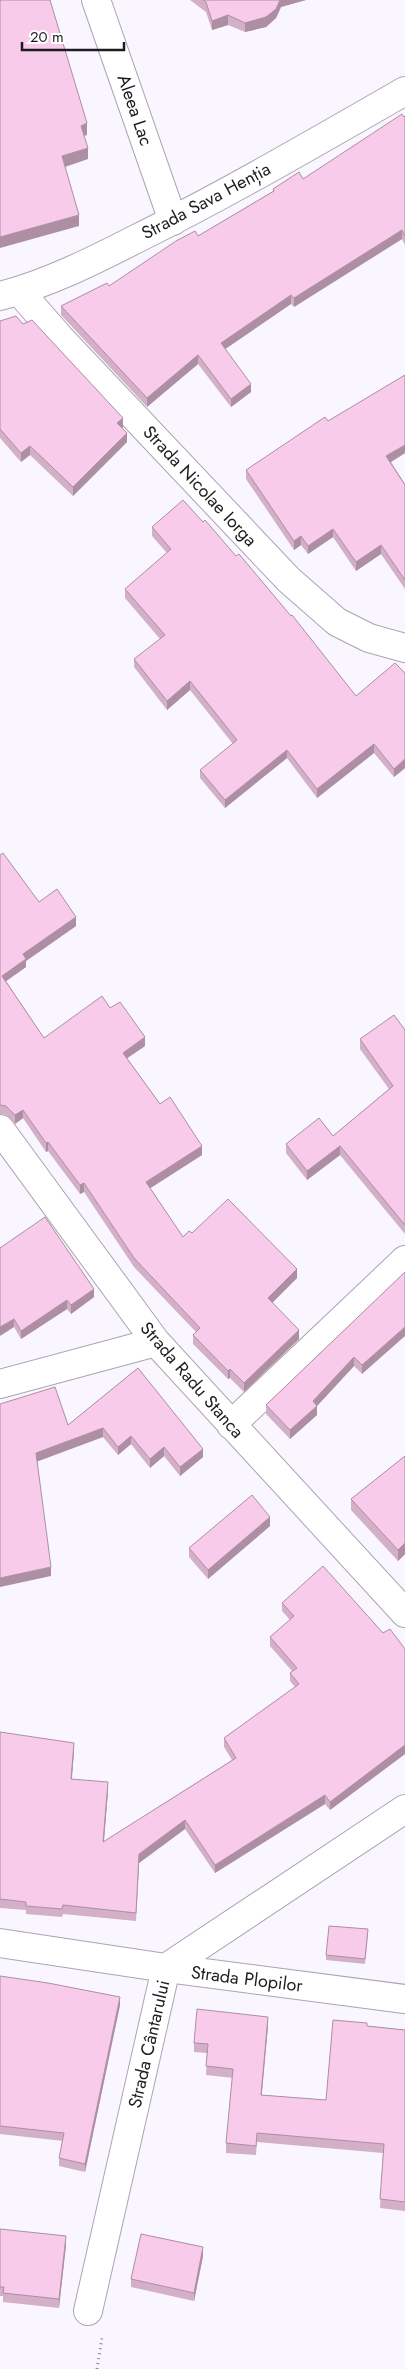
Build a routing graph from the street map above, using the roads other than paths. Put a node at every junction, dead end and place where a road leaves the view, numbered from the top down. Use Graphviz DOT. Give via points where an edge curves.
graph roads {
  1 [pos="96,0"];
  2 [pos="405,91"];
  3 [pos="173,221"];
  4 [pos="10,293"];
  5 [pos="405,648"];
  6 [pos="0,1129"];
  7 [pos="405,1260"];
  8 [pos="156,1342"];
  9 [pos="0,1384"];
  10 [pos="231,1425"];
  11 [pos="405,1613"];
  12 [pos="405,1809"];
  13 [pos="0,1943"];
  14 [pos="166,1968"];
  15 [pos="405,1999"];
  16 [pos="88,2312"];
  1 -- 3 [label="street, Aleea Lac"];
  2 -- 3 [label="street, Strada Sava Henția"];
  3 -- 4 [label="street, Strada Sava Henția" via="98,258"];
  4 -- 5 [label="street, Strada Nicolae Iorga" via="60,338 289,580 337,622 368,638"];
  6 -- 8 [label="street, Strada Radu Stanca"];
  7 -- 10 [label="street"];
  8 -- 9 [label="street"];
  8 -- 10 [label="street, Strada Radu Stanca"];
  10 -- 11 [label="street, Strada Radu Stanca"];
  12 -- 14 [label="street, Strada Cântarului"];
  13 -- 14 [label="street, Strada Plopilor"];
  14 -- 15 [label="street, Strada Plopilor"];
  14 -- 16 [label="street, Strada Cântarului"];
}
